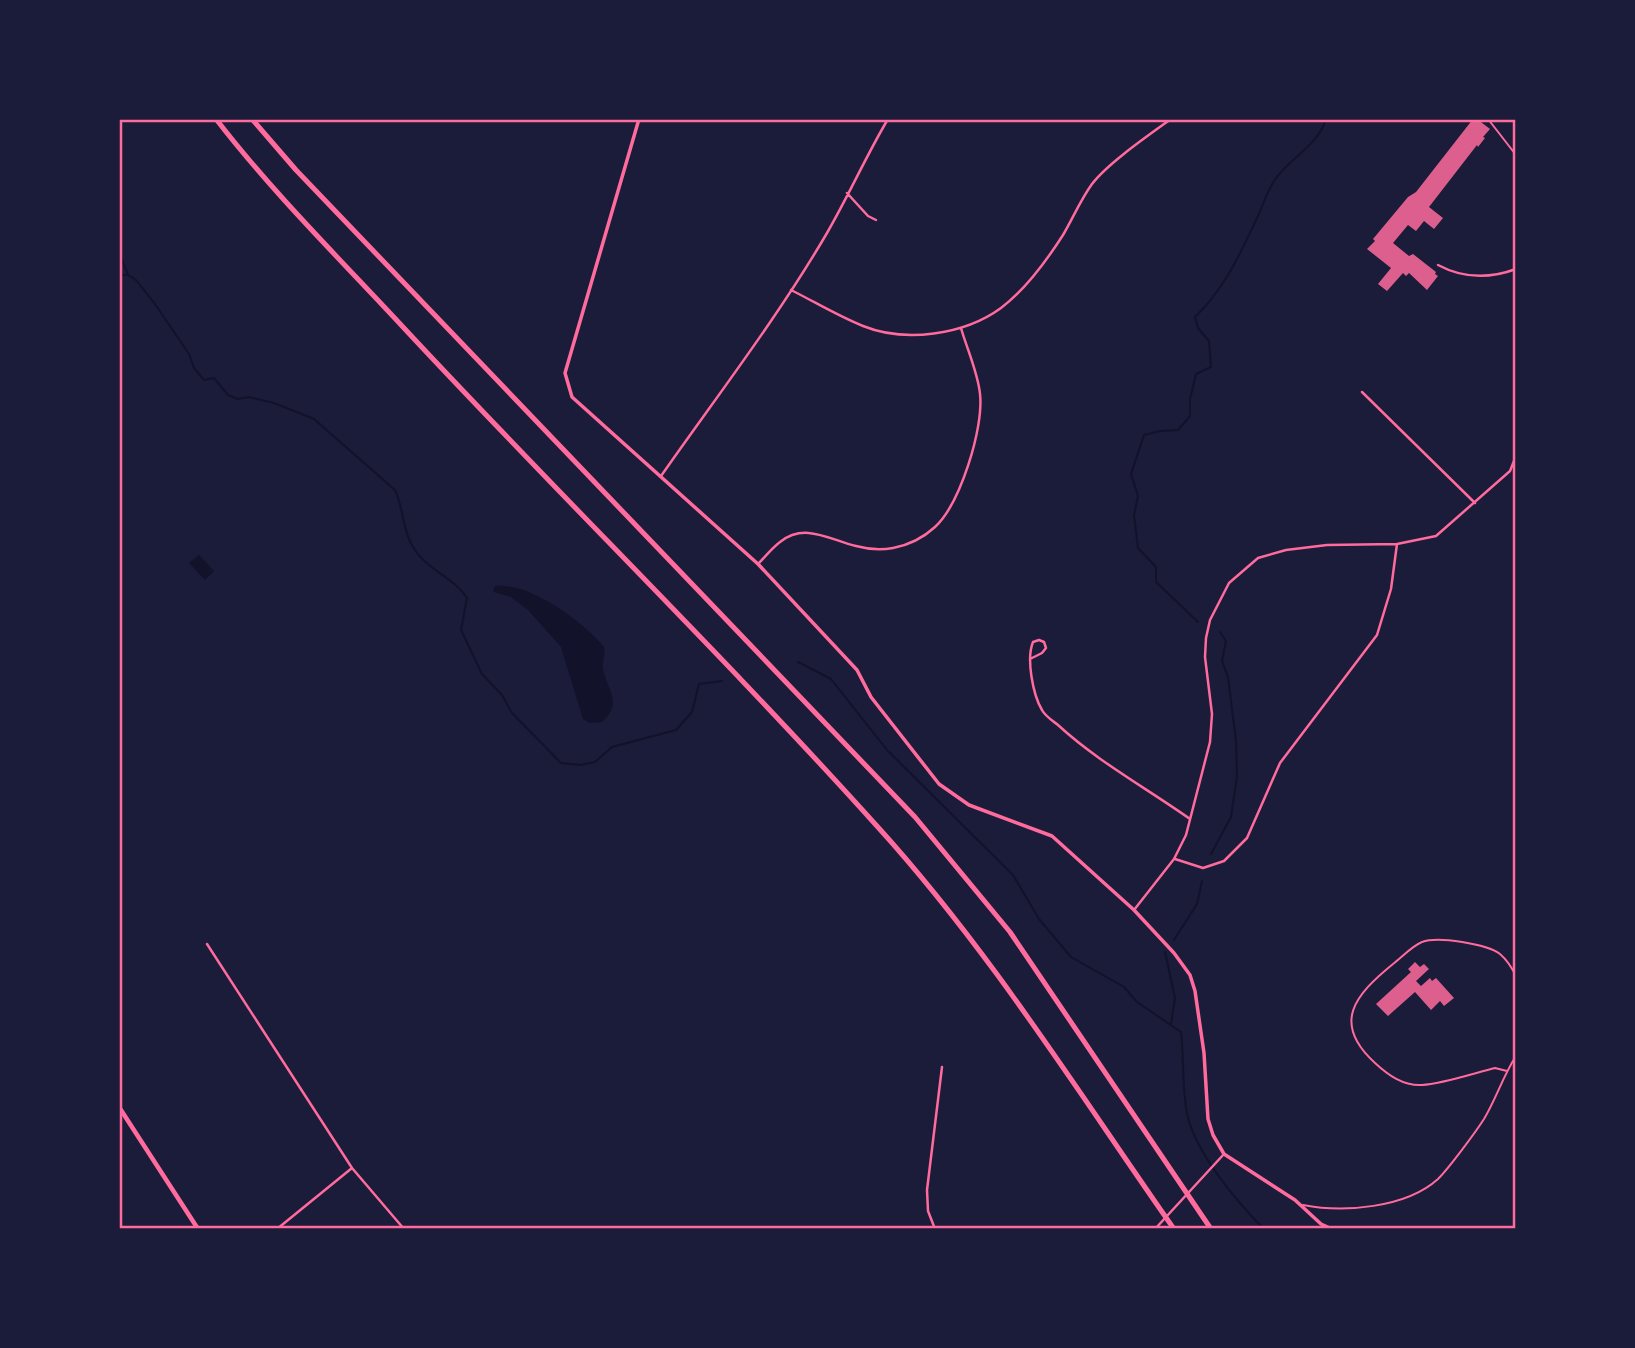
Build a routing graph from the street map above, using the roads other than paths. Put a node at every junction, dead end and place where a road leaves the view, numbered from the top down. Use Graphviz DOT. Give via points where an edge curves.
graph roads {
  1 [pos="216,119"];
  2 [pos="252,119"];
  3 [pos="639,119"];
  4 [pos="888,119"];
  5 [pos="1171,119"];
  6 [pos="1488,119"];
  7 [pos="1516,155"];
  8 [pos="847,194"];
  9 [pos="876,220"];
  10 [pos="1438,265"];
  11 [pos="1516,269"];
  12 [pos="791,290"];
  13 [pos="961,328"];
  14 [pos="1363,392"];
  15 [pos="1516,456"];
  16 [pos="660,477"];
  17 [pos="1475,503"];
  18 [pos="1397,544"];
  19 [pos="758,565"];
  20 [pos="1030,659"];
  21 [pos="1190,819"];
  22 [pos="1174,859"];
  23 [pos="1134,910"];
  24 [pos="207,944"];
  25 [pos="1516,975"];
  26 [pos="1516,1056"];
  27 [pos="942,1068"];
  28 [pos="1507,1071"];
  29 [pos="119,1107"];
  30 [pos="1224,1154"];
  31 [pos="352,1168"];
  32 [pos="1299,1204"];
  33 [pos="1172,1227"];
  34 [pos="198,1229"];
  35 [pos="277,1229"];
  36 [pos="404,1229"];
  37 [pos="935,1229"];
  38 [pos="1155,1229"];
  39 [pos="1211,1229"];
  40 [pos="1332,1229"];
  1 -- 33 [label="highway" via="275,190 903,855 991,965"];
  2 -- 39 [label="highway" via="915,817 1010,932"];
  3 -- 16 [label="street" via="565,373 572,397"];
  4 -- 8 [label="street"];
  5 -- 13 [label="street" via="1093,183 1062,236 1018,293 999,310"];
  6 -- 7 [label="lane"];
  8 -- 9 [label="street"];
  8 -- 12 [label="street"];
  10 -- 11 [label="street" via="1473,277 1498,276"];
  12 -- 13 [label="street" via="864,327 894,334"];
  12 -- 16 [label="street"];
  13 -- 19 [label="street" via="981,394 980,424 975,448 937,525 922,538 890,549 857,547 818,533 791,535"];
  14 -- 17 [label="street"];
  15 -- 17 [label="street" via="1510,471"];
  16 -- 19 [label="street"];
  17 -- 18 [label="street" via="1436,536"];
  18 -- 21 [label="street" via="1286,550 1258,558 1229,583 1206,638 1210,742"];
  18 -- 22 [label="street" via="1391,589 1377,635 1280,763 1248,838 1224,861 1203,868"];
  19 -- 23 [label="street" via="857,670 871,697 939,783 969,805 1052,836"];
  20 -- 20 [label="street" via="1042,653 1045,642 1033,642"];
  20 -- 21 [label="street" via="1042,711 1074,740"];
  21 -- 22 [label="street"];
  22 -- 23 [label="street"];
  23 -- 30 [label="street" via="1190,975 1204,1053 1208,1119"];
  24 -- 31 [label="street"];
  25 -- 28 [label="lane" via="1491,949 1432,939 1420,942 1386,970 1354,1003 1350,1014 1355,1039 1387,1074 1403,1083 1422,1085 1495,1068"];
  26 -- 28 [label="lane"];
  27 -- 37 [label="street" via="927,1190"];
  28 -- 32 [label="lane" via="1485,1118 1437,1179 1410,1196 1387,1203 1326,1210"];
  29 -- 34 [label="main road"];
  30 -- 32 [label="street"];
  30 -- 38 [label="street"];
  31 -- 35 [label="street"];
  31 -- 36 [label="street"];
  32 -- 40 [label="street"];
}
